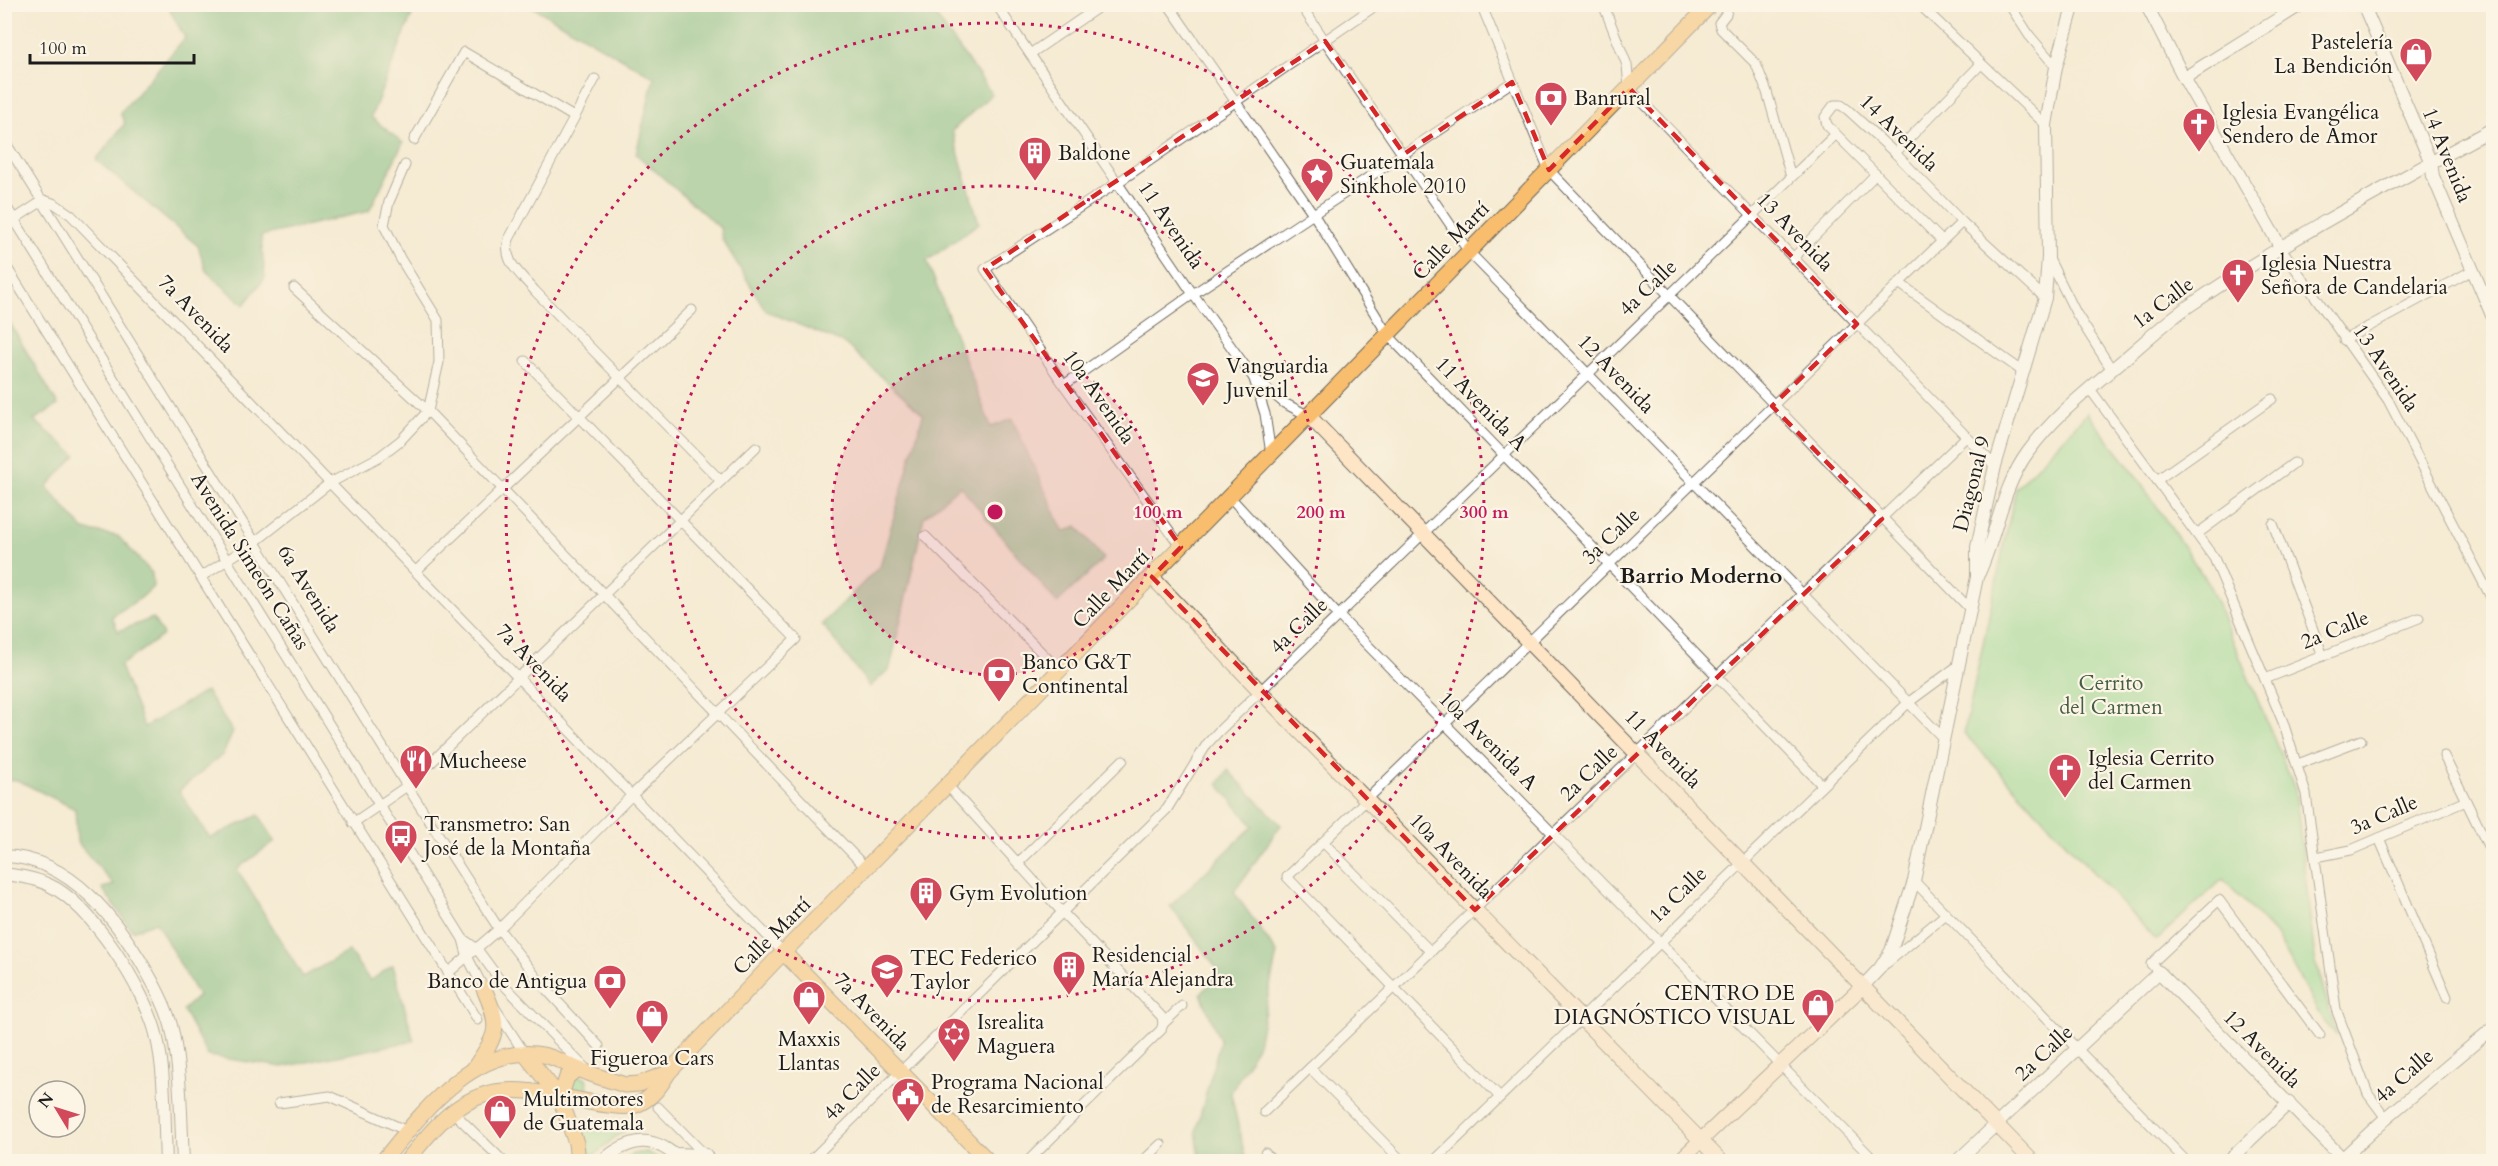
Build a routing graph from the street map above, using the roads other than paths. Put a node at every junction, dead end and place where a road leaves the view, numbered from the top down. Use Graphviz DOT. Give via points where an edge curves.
graph roads {
  1 [pos="996,4"];
  2 [pos="1102,4"];
  3 [pos="1168,4"];
  4 [pos="1300,4"];
  5 [pos="1378,4"];
  6 [pos="1481,4"];
  7 [pos="1603,4"];
  8 [pos="1711,4"];
  9 [pos="1726,4"];
  10 [pos="1919,4"];
  11 [pos="2009,4"];
  12 [pos="2074,4"];
  13 [pos="2146,4"];
  14 [pos="2302,4"];
  15 [pos="2363,4"];
  16 [pos="1325,41"];
  17 [pos="1030,54"];
  18 [pos="1981,64"];
  19 [pos="2056,67"];
  20 [pos="2184,78"];
  21 [pos="595,79"];
  22 [pos="1512,82"];
  23 [pos="1629,88"];
  24 [pos="1234,102"];
  25 [pos="574,117"];
  26 [pos="2046,125"];
  27 [pos="2493,128"];
  28 [pos="1835,135"];
  29 [pos="4,140"];
  30 [pos="414,140"];
  31 [pos="1894,153"];
  32 [pos="1404,154"];
  33 [pos="2431,163"];
  34 [pos="405,165"];
  35 [pos="1549,170"];
  36 [pos="1876,174"];
  37 [pos="1791,177"];
  38 [pos="1117,183"];
  39 [pos="44,200"];
  40 [pos="4,203"];
  41 [pos="1314,215"];
  42 [pos="1752,215"];
  43 [pos="14,219"];
  44 [pos="1962,222"];
  45 [pos="4,226"];
  46 [pos="1942,241"];
  47 [pos="2280,248"];
  48 [pos="1469,252"];
  49 [pos="2048,257"];
  50 [pos="1793,258"];
  51 [pos="4,263"];
  52 [pos="2473,270"];
  53 [pos="1899,283"];
  54 [pos="294,288"];
  55 [pos="1193,294"];
  56 [pos="1668,296"];
  57 [pos="2045,297"];
  58 [pos="692,310"];
  59 [pos="2493,320"];
  60 [pos="1857,324"];
  61 [pos="1388,335"];
  62 [pos="2344,340"];
  63 [pos="525,361"];
  64 [pos="2112,370"];
  65 [pos="2022,371"];
  66 [pos="1588,374"];
  67 [pos="1253,377"];
  68 [pos="620,378"];
  69 [pos="1064,385"];
  70 [pos="2090,389"];
  71 [pos="2272,399"];
  72 [pos="1773,406"];
  73 [pos="428,411"];
  74 [pos="580,416"];
  75 [pos="1309,416"];
  76 [pos="1966,437"];
  77 [pos="756,447"];
  78 [pos="1271,454"];
  79 [pos="1504,455"];
  80 [pos="2294,463"];
  81 [pos="1995,466"];
  82 [pos="2157,480"];
  83 [pos="721,481"];
  84 [pos="1694,482"];
  85 [pos="330,483"];
  86 [pos="503,489"];
  87 [pos="1230,496"];
  88 [pos="1882,519"];
  89 [pos="681,520"];
  90 [pos="2273,524"];
  91 [pos="1423,533"];
  92 [pos="2197,534"];
  93 [pos="925,536"];
  94 [pos="255,542"];
  95 [pos="1181,547"];
  96 [pos="227,560"];
  97 [pos="1609,564"];
  98 [pos="416,571"];
  99 [pos="201,577"];
  100 [pos="1152,577"];
  101 [pos="1977,577"];
  102 [pos="2490,586"];
  103 [pos="1803,594"];
  104 [pos="604,595"];
  105 [pos="2493,603"];
  106 [pos="1970,609"];
  107 [pos="1338,615"];
  108 [pos="2419,618"];
  109 [pos="1529,642"];
  110 [pos="2323,656"];
  111 [pos="1959,665"];
  112 [pos="1060,671"];
  113 [pos="1718,676"];
  114 [pos="519,678"];
  115 [pos="2265,678"];
  116 [pos="1260,691"];
  117 [pos="1909,702"];
  118 [pos="719,715"];
  119 [pos="1445,723"];
  120 [pos="1944,738"];
  121 [pos="2361,740"];
  122 [pos="1637,753"];
  123 [pos="2444,756"];
  124 [pos="1123,760"];
  125 [pos="2298,764"];
  126 [pos="1822,785"];
  127 [pos="407,786"];
  128 [pos="948,786"];
  129 [pos="632,795"];
  130 [pos="1366,800"];
  131 [pos="2466,801"];
  132 [pos="381,804"];
  133 [pos="353,823"];
  134 [pos="1554,834"];
  135 [pos="2379,838"];
  136 [pos="1323,842"];
  137 [pos="4,856"];
  138 [pos="2316,856"];
  139 [pos="2493,858"];
  140 [pos="1743,862"];
  141 [pos="1018,863"];
  142 [pos="867,869"];
  143 [pos="4,873"];
  144 [pos="1914,880"];
  145 [pos="75,883"];
  146 [pos="65,896"];
  147 [pos="1475,910"];
  148 [pos="1062,912"];
  149 [pos="1946,914"];
  150 [pos="499,929"];
  151 [pos="463,939"];
  152 [pos="1660,942"];
  153 [pos="477,950"];
  154 [pos="784,952"];
  155 [pos="1431,952"];
  156 [pos="468,958"];
  157 [pos="1880,968"];
  158 [pos="2155,968"];
  159 [pos="448,973"];
  160 [pos="1863,986"];
  161 [pos="1393,988"];
  162 [pos="484,989"];
  163 [pos="2447,997"];
  164 [pos="491,1005"];
  165 [pos="1182,1006"];
  166 [pos="1581,1018"];
  167 [pos="1163,1023"];
  168 [pos="2493,1027"];
  169 [pos="173,1034"];
  170 [pos="156,1035"];
  171 [pos="2320,1035"];
  172 [pos="599,1046"];
  173 [pos="2076,1049"];
  174 [pos="525,1054"];
  175 [pos="1780,1064"];
  176 [pos="1310,1068"];
  177 [pos="577,1069"];
  178 [pos="901,1071"];
  179 [pos="471,1072"];
  180 [pos="668,1073"];
  181 [pos="592,1075"];
  182 [pos="1500,1097"];
  183 [pos="562,1099"];
  184 [pos="582,1102"];
  185 [pos="279,1103"];
  186 [pos="2289,1104"];
  187 [pos="658,1107"];
  188 [pos="452,1111"];
  189 [pos="1264,1112"];
  190 [pos="2386,1118"];
  191 [pos="1996,1124"];
  192 [pos="407,1131"];
  193 [pos="1701,1140"];
  194 [pos="1161,1144"];
  195 [pos="1265,1153"];
  196 [pos="678,1158"];
  197 [pos="709,1158"];
  198 [pos="2345,1160"];
  199 [pos="166,1161"];
  200 [pos="183,1161"];
  201 [pos="382,1161"];
  202 [pos="406,1161"];
  203 [pos="504,1161"];
  204 [pos="578,1161"];
  205 [pos="601,1161"];
  206 [pos="809,1161"];
  207 [pos="989,1161"];
  208 [pos="1027,1161"];
  209 [pos="1142,1161"];
  210 [pos="1273,1161"];
  211 [pos="1403,1161"];
  212 [pos="1433,1161"];
  213 [pos="1678,1161"];
  214 [pos="1722,1161"];
  215 [pos="1876,1161"];
  216 [pos="1956,1161"];
  217 [pos="2033,1161"];
  218 [pos="2187,1161"];
  219 [pos="2227,1161"];
  1 -- 17 [label="street, 11 Avenida"];
  2 -- 17 [label="street"];
  3 -- 24 [label="street, 11 Avenida A"];
  4 -- 16 [label="street, 12 Avenida"];
  5 -- 16 [label="street"];
  6 -- 22 [label="street"];
  7 -- 23 [label="street" via="1627,65"];
  8 -- 23 [label="main road, Calle Martí"];
  9 -- 37 [label="street" via="1720,28 1756,64"];
  10 -- 18 [label="street"];
  11 -- 19 [label="street"];
  12 -- 19 [label="street, Diagonal 9"];
  13 -- 20 [label="street, 13 Avenida"];
  14 -- 20 [label="street"];
  15 -- 33 [label="street, 14 Avenida"];
  16 -- 24 [label="street"];
  16 -- 32 [label="street, 12 Avenida"];
  17 -- 38 [label="street, 11 Avenida"];
  18 -- 26 [label="street"];
  18 -- 31 [label="street"];
  19 -- 26 [label="street, Diagonal 9"];
  20 -- 47 [label="street, 13 Avenida"];
  21 -- 25 [label="street"];
  22 -- 32 [label="street"];
  22 -- 35 [label="street"];
  23 -- 35 [label="main road, Calle Martí"];
  23 -- 42 [label="street, 13 Avenida"];
  24 -- 38 [label="street"];
  24 -- 41 [label="street, 11 Avenida A"];
  25 -- 30 [label="street" via="464,52"];
  25 -- 68 [label="street" via="505,250 508,259 536,291"];
  26 -- 49 [label="street, Diagonal 9"];
  27 -- 33 [label="street, 1a Calle"];
  28 -- 31 [label="street, 14 Avenida" via="1824,120 1834,105 1841,105"];
  28 -- 36 [label="street"];
  28 -- 37 [label="street, 4a Calle"];
  29 -- 39 [label="street, 6a Avenida"];
  31 -- 44 [label="street, 14 Avenida"];
  32 -- 41 [label="street"];
  32 -- 48 [label="street, 12 Avenida"];
  33 -- 47 [label="street, 1a Calle"];
  33 -- 52 [label="street, 14 Avenida"];
  34 -- 73 [label="street" via="384,225 438,320 439,362"];
  35 -- 48 [label="main road, Calle Martí"];
  35 -- 56 [label="street"];
  36 -- 46 [label="street"];
  36 -- 50 [label="street"];
  37 -- 42 [label="street, 4a Calle"];
  38 -- 55 [label="street, 11 Avenida"];
  38 -- 69 [label="street, 10a Avenida" via="985,269"];
  39 -- 43 [label="street"];
  39 -- 85 [label="street, 7a Avenida" via="71,215"];
  39 -- 94 [label="street, 6a Avenida"];
  40 -- 43 [label="street, Avenida Simeón Cañas"];
  41 -- 55 [label="street"];
  41 -- 61 [label="street, 11 Avenida A"];
  42 -- 50 [label="street, 13 Avenida"];
  42 -- 56 [label="street, 4a Calle"];
  43 -- 45 [label="street"];
  43 -- 96 [label="street, Avenida Simeón Cañas"];
  44 -- 46 [label="street, 3a Calle"];
  44 -- 57 [label="street, 14 Avenida"];
  46 -- 53 [label="street, 3a Calle"];
  47 -- 62 [label="street, 13 Avenida"];
  47 -- 64 [label="street, 1a Calle" via="2187,308"];
  48 -- 61 [label="main road, Calle Martí"];
  48 -- 66 [label="street, 12 Avenida"];
  49 -- 57 [label="street, Diagonal 9"];
  49 -- 64 [label="street" via="2076,313"];
  50 -- 60 [label="street, 13 Avenida"];
  51 -- 99 [label="street"];
  52 -- 59 [label="street, 14 Avenida"];
  52 -- 62 [label="street"];
  53 -- 60 [label="street, 3a Calle"];
  53 -- 65 [label="street"];
  54 -- 73 [label="street"];
  55 -- 67 [label="street, 11 Avenida"];
  55 -- 69 [label="street"];
  56 -- 66 [label="street, 4a Calle"];
  56 -- 72 [label="street"];
  57 -- 65 [label="street, Diagonal 9"];
  58 -- 68 [label="street"];
  60 -- 72 [label="street, 3a Calle"];
  60 -- 76 [label="street, 13 Avenida"];
  61 -- 75 [label="main road, Calle Martí"];
  61 -- 79 [label="street, 11 Avenida A"];
  62 -- 102 [label="street, 13 Avenida" via="2388,400"];
  63 -- 74 [label="street"];
  64 -- 70 [label="street, 1a Calle"];
  65 -- 81 [label="street, Diagonal 9"];
  66 -- 79 [label="street, 4a Calle"];
  66 -- 84 [label="street, 12 Avenida"];
  67 -- 75 [label="street, 11 Avenida" via="1284,403"];
  67 -- 78 [label="street, 11 Avenida" via="1265,414"];
  68 -- 74 [label="street"];
  68 -- 83 [label="street"];
  69 -- 95 [label="street, 10a Avenida"];
  70 -- 82 [label="street"];
  70 -- 101 [label="street, 1a Calle" via="2026,453"];
  71 -- 82 [label="street"];
  72 -- 84 [label="street, 3a Calle"];
  72 -- 88 [label="street"];
  73 -- 85 [label="street" via="380,457"];
  73 -- 86 [label="street"];
  74 -- 86 [label="street"];
  74 -- 89 [label="street"];
  75 -- 78 [label="main road, Calle Martí"];
  75 -- 91 [label="main road, 11 Avenida"];
  76 -- 81 [label="street, 13 Avenida"];
  76 -- 88 [label="street, 2a Calle"];
  77 -- 83 [label="street"];
  78 -- 87 [label="main road, Calle Martí"];
  79 -- 91 [label="street, 4a Calle"];
  79 -- 97 [label="street, 11 Avenida A"];
  80 -- 92 [label="street"];
  81 -- 101 [label="street, Diagonal 9" via="1977,547"];
  82 -- 92 [label="street"];
  83 -- 89 [label="street"];
  84 -- 97 [label="street, 3a Calle"];
  84 -- 103 [label="street, 12 Avenida"];
  85 -- 94 [label="street"];
  85 -- 98 [label="street, 7a Avenida"];
  86 -- 98 [label="street"];
  86 -- 104 [label="street"];
  87 -- 95 [label="main road, Calle Martí"];
  87 -- 107 [label="street, 10a Avenida A"];
  88 -- 103 [label="street, 2a Calle"];
  88 -- 106 [label="street"];
  89 -- 104 [label="street"];
  89 -- 118 [label="street" via="796,639"];
  90 -- 110 [label="street"];
  91 -- 107 [label="street, 4a Calle"];
  91 -- 109 [label="main road, 11 Avenida"];
  92 -- 115 [label="street" via="2214,558"];
  93 -- 112 [label="street"];
  94 -- 96 [label="street"];
  94 -- 127 [label="street, 6a Avenida"];
  95 -- 100 [label="main road, Calle Martí"];
  96 -- 99 [label="street"];
  96 -- 132 [label="street, Avenida Simeón Cañas"];
  97 -- 109 [label="street, 3a Calle"];
  97 -- 113 [label="street, 11 Avenida A"];
  98 -- 114 [label="street, 7a Avenida"];
  99 -- 133 [label="street"];
  100 -- 112 [label="main road, Calle Martí"];
  100 -- 116 [label="main road, 10a Avenida"];
  101 -- 106 [label="street, Diagonal 9"];
  102 -- 105 [label="street, 13 Avenida"];
  103 -- 113 [label="street, 2a Calle"];
  103 -- 117 [label="street, 12 Avenida"];
  104 -- 114 [label="street"];
  104 -- 118 [label="street"];
  106 -- 111 [label="street, Diagonal 9"];
  107 -- 116 [label="street, 4a Calle"];
  107 -- 119 [label="street, 10a Avenida A"];
  108 -- 110 [label="street, 2a Calle"];
  109 -- 119 [label="street, 3a Calle"];
  109 -- 122 [label="main road, 11 Avenida"];
  110 -- 115 [label="street, 2a Calle"];
  111 -- 117 [label="street, 1a Calle"];
  111 -- 120 [label="street, Diagonal 9"];
  112 -- 128 [label="main road, Calle Martí"];
  113 -- 122 [label="street, 2a Calle"];
  113 -- 126 [label="street, 11 Avenida A"];
  114 -- 127 [label="street"];
  114 -- 129 [label="street, 7a Avenida"];
  115 -- 125 [label="street"];
  116 -- 130 [label="main road, 10a Avenida"];
  116 -- 148 [label="street, 4a Calle" via="1207,744 1167,809"];
  117 -- 120 [label="street, 12 Avenida"];
  117 -- 126 [label="street, 1a Calle"];
  118 -- 129 [label="street"];
  118 -- 142 [label="street"];
  119 -- 130 [label="street, 3a Calle"];
  119 -- 134 [label="street, 10a Avenida A"];
  120 -- 144 [label="street, Diagonal 9"];
  121 -- 125 [label="street"];
  122 -- 134 [label="street, 2a Calle"];
  122 -- 140 [label="main road, 11 Avenida"];
  123 -- 131 [label="street"];
  124 -- 141 [label="street"];
  125 -- 138 [label="street"];
  126 -- 140 [label="street, 1a Calle"];
  127 -- 132 [label="street"];
  127 -- 150 [label="street, 6a Avenida"];
  128 -- 141 [label="street"];
  128 -- 142 [label="main road, Calle Martí"];
  129 -- 150 [label="street"];
  129 -- 154 [label="street, 7a Avenida"];
  130 -- 136 [label="street, 3a Calle"];
  130 -- 147 [label="main road, 10a Avenida"];
  131 -- 135 [label="street, 3a Calle"];
  131 -- 139 [label="street"];
  132 -- 133 [label="street"];
  132 -- 151 [label="street, Avenida Simeón Cañas"];
  133 -- 159 [label="street"];
  134 -- 147 [label="street, 2a Calle"];
  134 -- 152 [label="street, 10a Avenida A"];
  135 -- 138 [label="street, 3a Calle" via="2351,850"];
  135 -- 163 [label="street"];
  136 -- 155 [label="street"];
  136 -- 161 [label="street, 3a Calle" via="1287,877"];
  137 -- 145 [label="street" via="36,864"];
  138 -- 190 [label="street" via="2336,1009 2368,1094"];
  140 -- 152 [label="street, 1a Calle"];
  140 -- 160 [label="main road, 11 Avenida"];
  141 -- 148 [label="street"];
  142 -- 154 [label="main road, Calle Martí"];
  143 -- 146 [label="street" via="50,885"];
  144 -- 149 [label="street"];
  144 -- 157 [label="street, Diagonal 9" via="1898,933"];
  145 -- 146 [label="street"];
  145 -- 169 [label="street" via="113,919 131,944 153,983"];
  146 -- 170 [label="street" via="99,928 114,950 148,1010"];
  147 -- 155 [label="street, 2a Calle"];
  147 -- 166 [label="main road, 10a Avenida"];
  148 -- 167 [label="street" via="1162,1017"];
  148 -- 178 [label="street, 4a Calle"];
  149 -- 157 [label="street"];
  149 -- 173 [label="street"];
  150 -- 153 [label="street"];
  150 -- 172 [label="street, 6a Avenida" via="544,987"];
  151 -- 153 [label="street, Avenida Simeón Cañas"];
  151 -- 156 [label="street, Avenida Simeón Cañas"];
  152 -- 166 [label="street, 1a Calle"];
  152 -- 175 [label="street, 10a Avenida A"];
  153 -- 156 [label="street"];
  153 -- 181 [label="street, Avenida Simeón Cañas" via="502,983"];
  154 -- 178 [label="main road, 7a Avenida"];
  154 -- 180 [label="main road, Calle Martí"];
  155 -- 161 [label="street, 2a Calle"];
  156 -- 159 [label="street"];
  156 -- 162 [label="street, Avenida Simeón Cañas"];
  157 -- 160 [label="street"];
  158 -- 171 [label="street, 2a Calle" via="2219,900"];
  158 -- 173 [label="street, 2a Calle"];
  158 -- 186 [label="street, 12 Avenida"];
  159 -- 164 [label="street" via="477,1018"];
  160 -- 175 [label="main road"];
  160 -- 191 [label="main road, 11 Avenida"];
  161 -- 176 [label="street, 2a Calle"];
  161 -- 182 [label="street"];
  162 -- 164 [label="main road"];
  162 -- 174 [label="street, Avenida Simeón Cañas"];
  164 -- 179 [label="main road" via="495,1035"];
  165 -- 167 [label="street"];
  166 -- 182 [label="street, 1a Calle"];
  166 -- 193 [label="main road, 10a Avenida"];
  167 -- 208 [label="street" via="1161,1030"];
  168 -- 190 [label="street, 4a Calle"];
  169 -- 170 [label="street"];
  169 -- 200 [label="street"];
  170 -- 199 [label="street"];
  173 -- 191 [label="street, 2a Calle"];
  173 -- 218 [label="street"];
  174 -- 177 [label="main road, Calle Martí" via="548,1056"];
  174 -- 179 [label="main road" via="502,1058"];
  174 -- 183 [label="main road"];
  175 -- 193 [label="main road"];
  175 -- 215 [label="street, 10a Avenida A"];
  176 -- 189 [label="street, 2a Calle"];
  176 -- 211 [label="street"];
  177 -- 181 [label="main road, Calle Martí"];
  177 -- 183 [label="main road" via="567,1077"];
  178 -- 206 [label="street, 4a Calle"];
  178 -- 207 [label="main road, 7a Avenida"];
  179 -- 192 [label="main road" via="433,1102"];
  180 -- 181 [label="main road, Calle Martí" via="625,1085"];
  180 -- 184 [label="main road, Calle Martí" via="659,1089 637,1104"];
  181 -- 184 [label="main road" via="596,1090"];
  182 -- 212 [label="street, 1a Calle"];
  183 -- 184 [label="main road, Calle Martí"];
  183 -- 188 [label="main road, Calle Martí" via="510,1090 476,1098"];
  183 -- 204 [label="main road"];
  185 -- 192 [label="street" via="330,1096"];
  186 -- 198 [label="street, 12 Avenida"];
  186 -- 219 [label="street"];
  187 -- 197 [label="street"];
  188 -- 202 [label="main road, Calle Martí"];
  188 -- 203 [label="street"];
  190 -- 198 [label="street, 4a Calle"];
  191 -- 216 [label="street, 2a Calle"];
  191 -- 217 [label="main road, 11 Avenida"];
  192 -- 201 [label="main road"];
  193 -- 213 [label="main road"];
  193 -- 214 [label="main road, 10a Avenida"];
  194 -- 209 [label="street"];
  195 -- 210 [label="street"];
  196 -- 197 [label="street"];
  196 -- 205 [label="street" via="654,1142 642,1141"];
}
